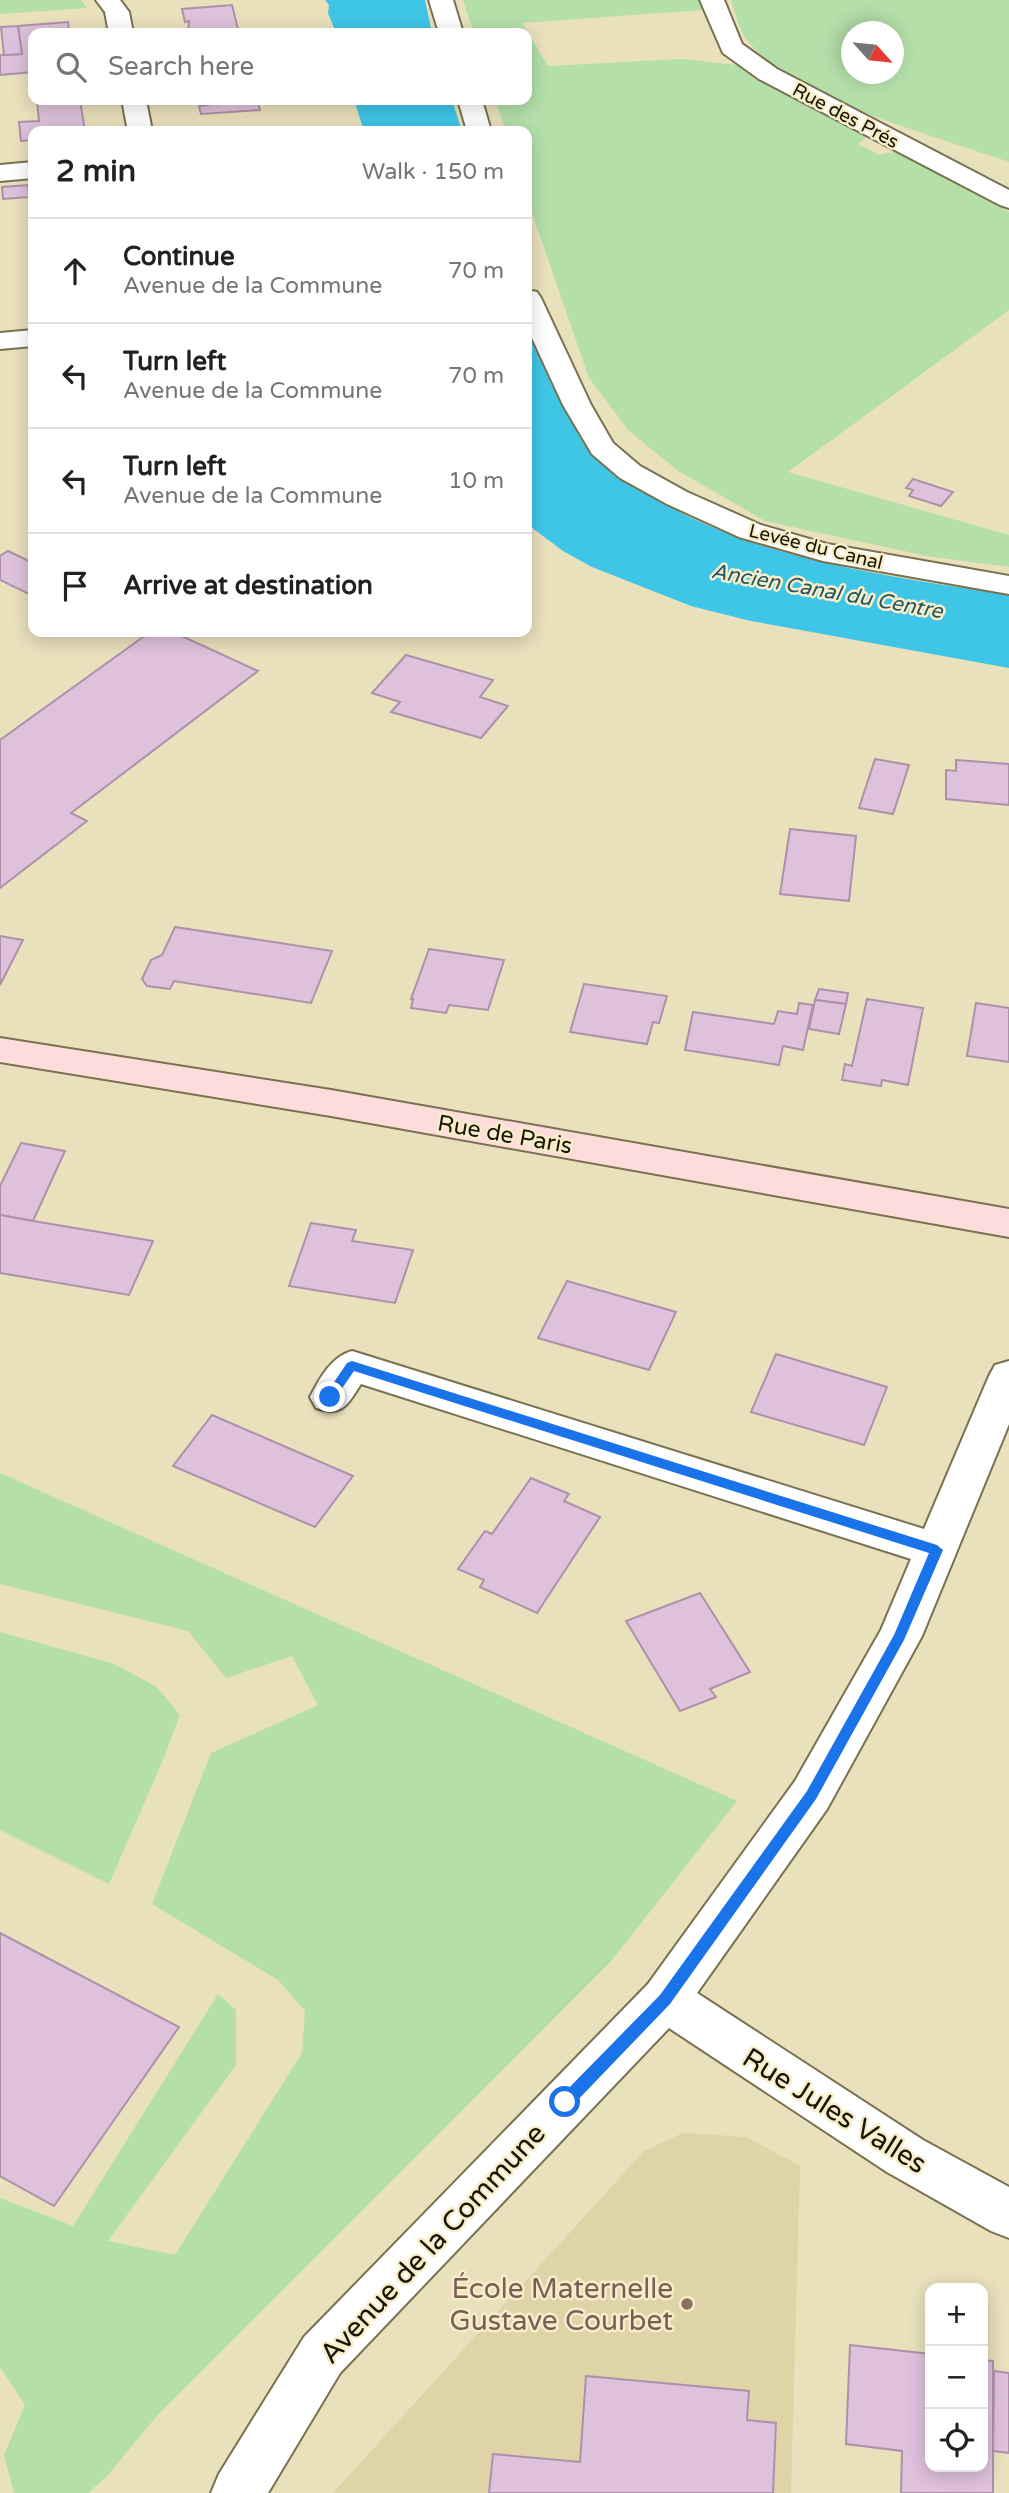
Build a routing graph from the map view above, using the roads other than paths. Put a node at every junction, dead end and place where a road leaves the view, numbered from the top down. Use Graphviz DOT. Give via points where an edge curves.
graph roads {
  1 [pos="108,0"];
  2 [pos="441,0"];
  3 [pos="712,0"];
  4 [pos="120,28"];
  5 [pos="449,28"];
  6 [pos="135,105"];
  7 [pos="471,105"];
  8 [pos="139,126"];
  9 [pos="477,126"];
  10 [pos="28,170"];
  11 [pos="0,173"];
  12 [pos="1009,200"];
  13 [pos="532,308"];
  14 [pos="28,338"];
  15 [pos="0,341"];
  16 [pos="1009,586"];
  17 [pos="0,1050"];
  18 [pos="1009,1223"];
  19 [pos="1009,1376"];
  20 [pos="330,1397"];
  21 [pos="937,1550"];
  22 [pos="665,1999"];
  23 [pos="1009,2214"];
  24 [pos="237,2493"];
  1 -- 4 [label="street" via="117,12"];
  2 -- 5 [label="street"];
  3 -- 12 [label="street, Rue des Prés" via="731,48 768,74"];
  6 -- 8 [label="street"];
  7 -- 9 [label="street"];
  10 -- 11 [label="street"];
  13 -- 16 [label="street, Levée du Canal" via="602,448 630,472 750,531 824,552"];
  14 -- 15 [label="street"];
  17 -- 18 [label="main road, Rue de Paris" via="345,1105"];
  19 -- 21 [label="street, Avenue de la Commune"];
  20 -- 21 [label="street" via="352,1366"];
  21 -- 22 [label="street, Avenue de la Commune" via="900,1636 811,1795"];
  22 -- 23 [label="street, Rue Jules Valles" via="905,2156"];
  22 -- 24 [label="street, Avenue de la Commune" via="322,2355"];
}
